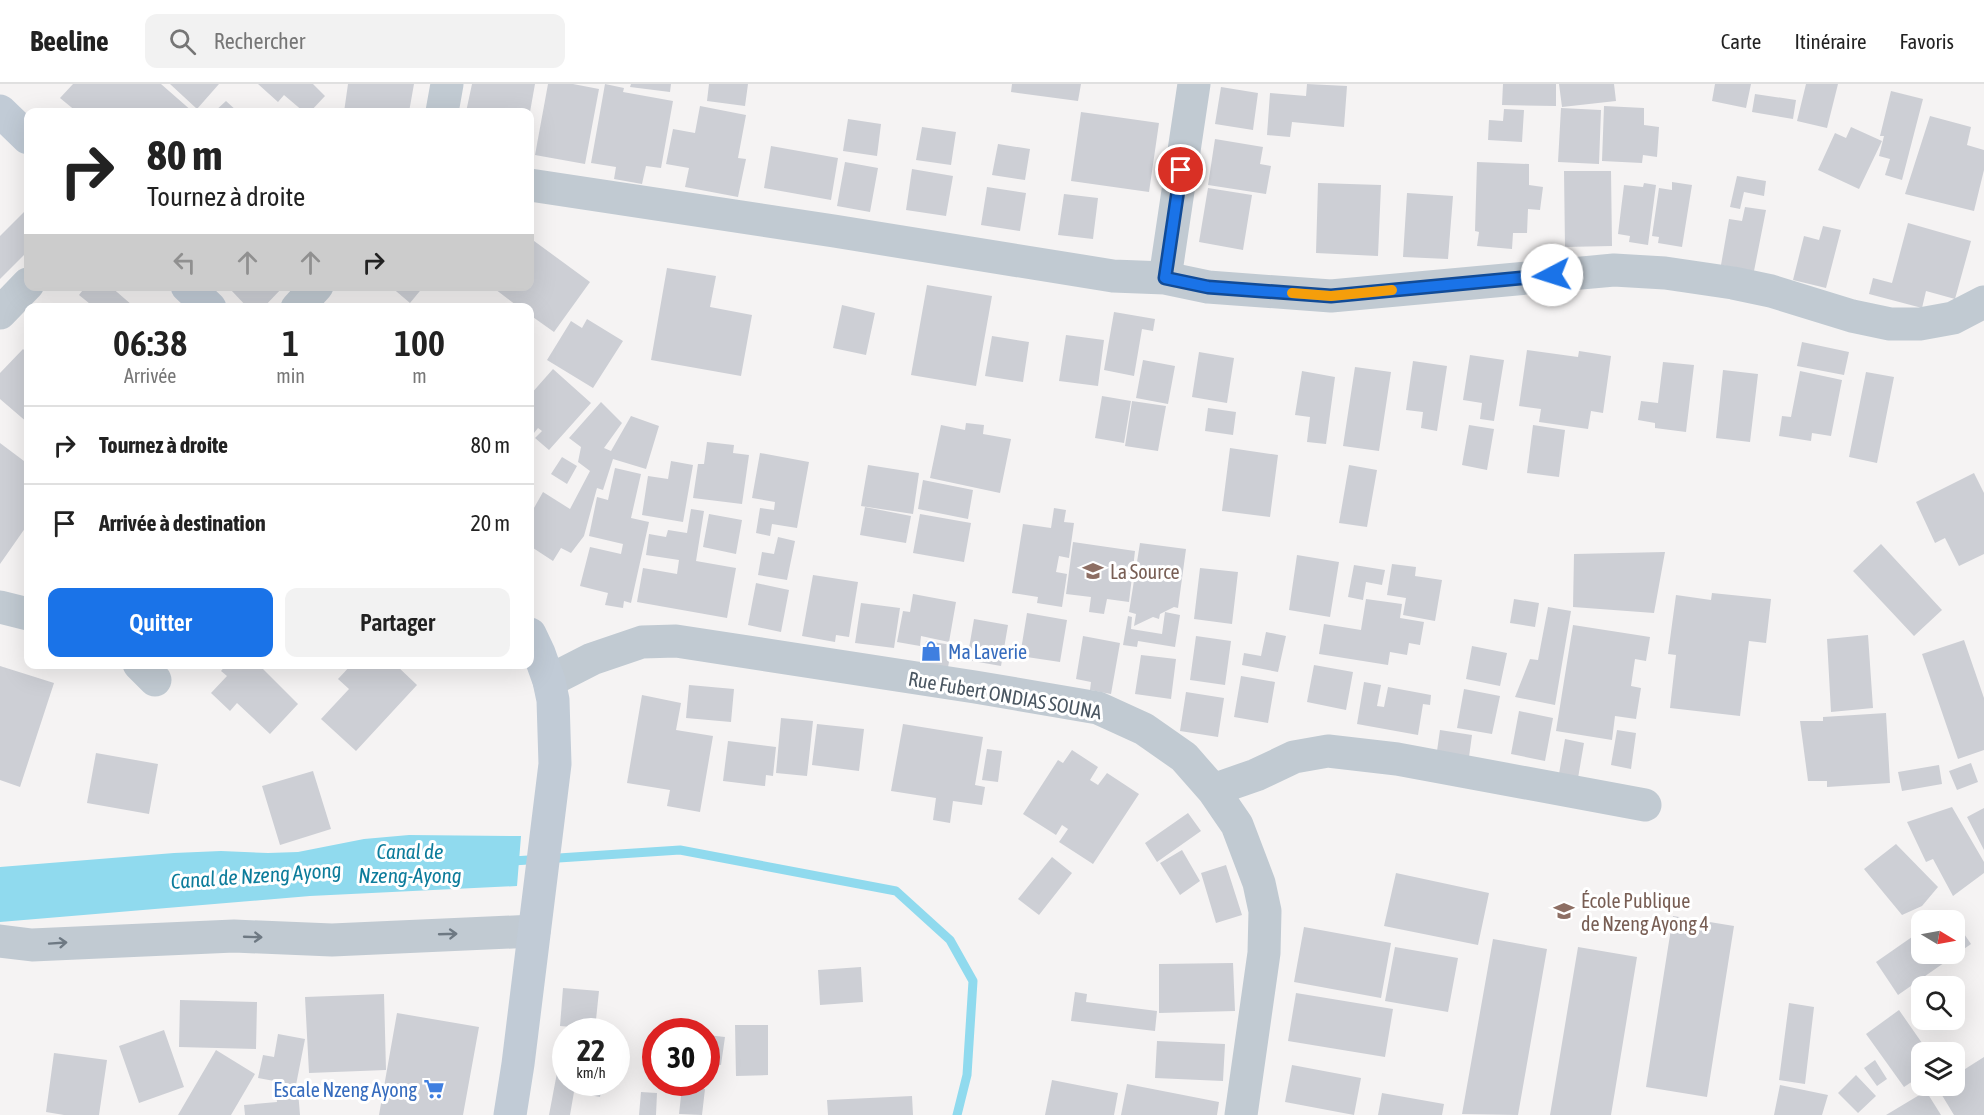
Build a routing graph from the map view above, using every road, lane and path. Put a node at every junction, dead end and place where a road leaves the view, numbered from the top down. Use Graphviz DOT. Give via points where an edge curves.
graph roads {
  1 [pos="447,84"];
  2 [pos="1194,84"];
  3 [pos="443,108"];
  4 [pos="0,111"];
  5 [pos="24,134"];
  6 [pos="534,186"];
  7 [pos="1165,278"];
  8 [pos="24,288"];
  9 [pos="192,291"];
  10 [pos="312,291"];
  11 [pos="1984,302"];
  12 [pos="205,303"];
  13 [pos="302,303"];
  14 [pos="0,314"];
  15 [pos="0,607"];
  16 [pos="24,613"];
  17 [pos="534,642"];
  18 [pos="549,681"];
  19 [pos="1213,790"];
  20 [pos="1645,805"];
  21 [pos="536,920"];
  22 [pos="0,941"];
  23 [pos="510,1115"];
  24 [pos="1241,1115"];
  1 -- 3 [label="street"];
  2 -- 7 [label="street"];
  4 -- 5 [label="main road"];
  6 -- 7 [label="street" via="1113,276"];
  7 -- 11 [label="street" via="1208,287 1331,296 1614,270 1665,273 1771,291 1890,324 1953,318"];
  8 -- 14 [label="street"];
  9 -- 12 [label="main road"];
  10 -- 13 [label="street"];
  15 -- 16 [label="street"];
  17 -- 18 [label="main road"];
  18 -- 19 [label="street, Rue Fubert ONDIAS SOUNA" via="592,659 642,642 676,641 975,687 1098,708 1144,729 1184,757"];
  18 -- 21 [label="main road" via="555,764"];
  19 -- 20 [label="street" via="1294,757 1328,751 1397,759"];
  19 -- 24 [label="street, Rue Fubert ONDIAS SOUNA" via="1237,825 1265,911 1264,953"];
  22 -- 21 [label="street, one-way" via="32,945 234,936 332,940"];
  21 -- 23 [label="main road"];
}
